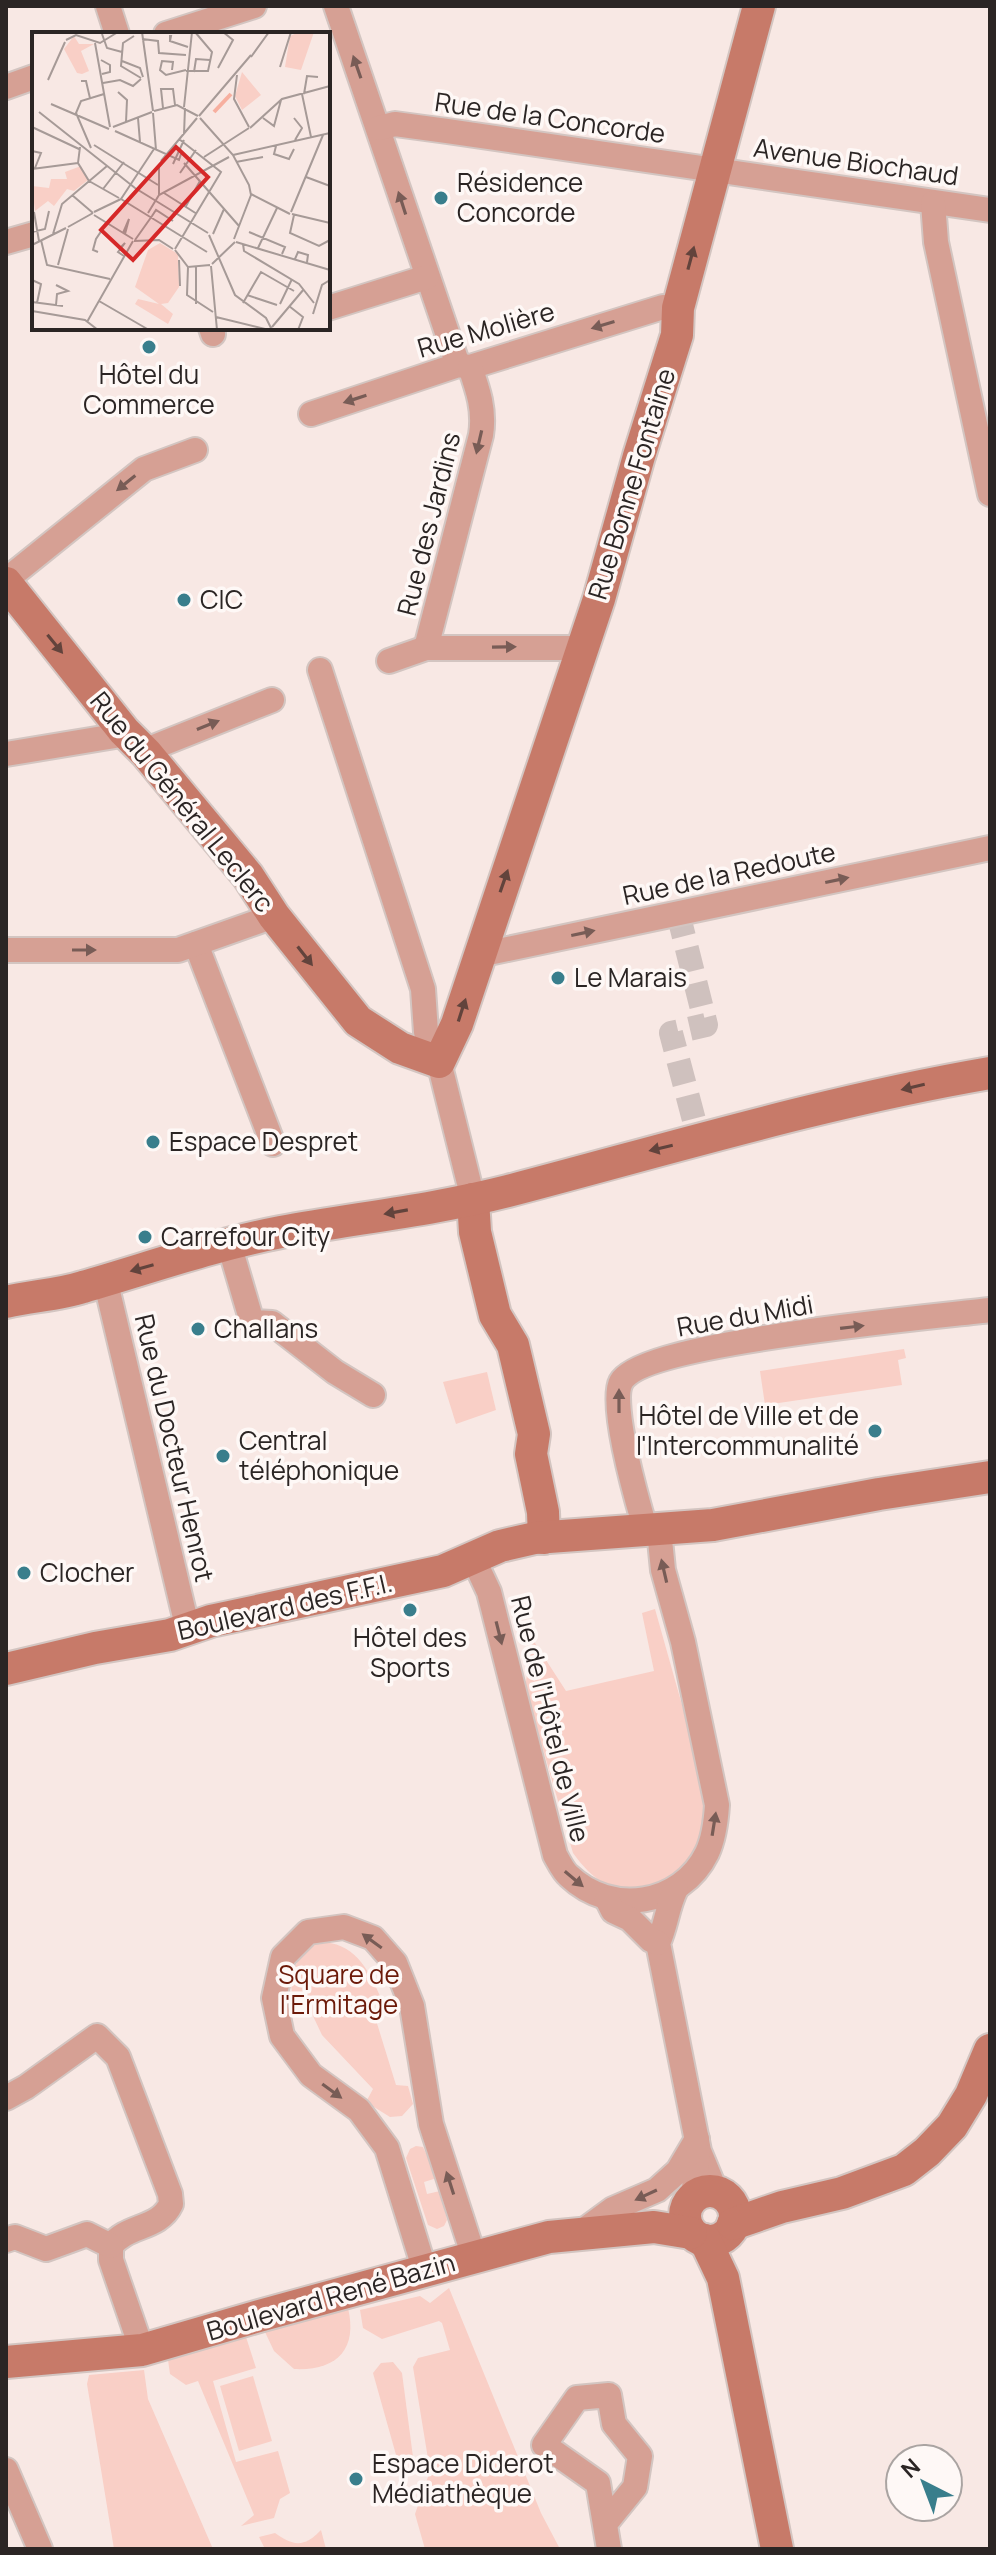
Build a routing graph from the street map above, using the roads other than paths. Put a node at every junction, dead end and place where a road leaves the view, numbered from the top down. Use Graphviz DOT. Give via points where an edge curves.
graph roads {
  1 [pos="108,6"];
  2 [pos="254,6"];
  3 [pos="336,6"];
  4 [pos="759,6"];
  5 [pos="203,28"];
  6 [pos="116,32"];
  7 [pos="178,32"];
  8 [pos="32,78"];
  9 [pos="6,87"];
  10 [pos="379,128"];
  11 [pos="715,170"];
  12 [pos="933,203"];
  13 [pos="990,210"];
  14 [pos="32,235"];
  15 [pos="6,242"];
  16 [pos="427,277"];
  17 [pos="330,307"];
  18 [pos="678,308"];
  19 [pos="464,366"];
  20 [pos="311,414"];
  21 [pos="195,450"];
  22 [pos="990,494"];
  23 [pos="6,582"];
  24 [pos="426,648"];
  25 [pos="582,648"];
  26 [pos="389,661"];
  27 [pos="320,670"];
  28 [pos="272,700"];
  29 [pos="134,741"];
  30 [pos="6,754"];
  31 [pos="990,848"];
  32 [pos="274,916"];
  33 [pos="196,944"];
  34 [pos="6,950"];
  35 [pos="479,955"];
  36 [pos="439,1062"];
  37 [pos="990,1073"];
  38 [pos="273,1144"];
  39 [pos="473,1199"];
  40 [pos="229,1244"];
  41 [pos="105,1279"];
  42 [pos="6,1302"];
  43 [pos="990,1310"];
  44 [pos="373,1395"];
  45 [pos="990,1477"];
  46 [pos="641,1531"];
  47 [pos="544,1538"];
  48 [pos="474,1560"];
  49 [pos="188,1630"];
  50 [pos="6,1669"];
  51 [pos="676,1889"];
  52 [pos="607,1899"];
  53 [pos="658,1943"];
  54 [pos="990,2050"];
  55 [pos="6,2098"];
  56 [pos="698,2145"];
  57 [pos="710,2216"];
  58 [pos="579,2234"];
  59 [pos="6,2240"];
  60 [pos="111,2246"];
  61 [pos="474,2257"];
  62 [pos="425,2271"];
  63 [pos="142,2350"];
  64 [pos="6,2362"];
  65 [pos="6,2470"];
  66 [pos="605,2524"];
  67 [pos="40,2549"];
  68 [pos="609,2549"];
  69 [pos="777,2549"];
  1 -- 6 [label="street"];
  2 -- 5 [label="street"];
  10 -- 3 [label="street, Rue des Jardins, one-way"];
  4 -- 11 [label="street, Rue Bonne Fontaine"];
  5 -- 7 [label="street"];
  8 -- 9 [label="street"];
  10 -- 11 [label="street, Rue de la Concorde" via="395,124"];
  16 -- 10 [label="street, Rue des Jardins, one-way"];
  11 -- 12 [label="street, Avenue Biochaud"];
  18 -- 11 [label="street, Rue Bonne Fontaine, one-way"];
  12 -- 13 [label="street, Avenue Biochaud"];
  12 -- 22 [label="street" via="936,242"];
  14 -- 15 [label="street"];
  16 -- 17 [label="street"];
  16 -- 19 [label="street, Rue des Jardins"];
  18 -- 19 [label="street, Rue Molière, one-way" via="663,307"];
  18 -- 25 [label="street, Rue Bonne Fontaine" via="677,335"];
  19 -- 20 [label="street, Rue Molière, one-way"];
  19 -- 24 [label="street, Rue des Jardins, one-way" via="484,419"];
  21 -- 23 [label="street, one-way" via="144,469"];
  23 -- 29 [label="street, Rue du Général Leclerc, one-way"];
  24 -- 25 [label="street, one-way"];
  24 -- 26 [label="street"];
  35 -- 25 [label="street, Rue Bonne Fontaine, one-way"];
  27 -- 36 [label="street" via="423,989 426,1032"];
  29 -- 28 [label="street, one-way"];
  29 -- 30 [label="street" via="115,736"];
  29 -- 32 [label="street, Rue du Général Leclerc" via="248,876"];
  35 -- 31 [label="street, Rue de la Redoute, one-way"];
  32 -- 33 [label="street"];
  32 -- 36 [label="street, Rue du Général Leclerc, one-way" via="358,1021 400,1048"];
  34 -- 33 [label="street, one-way" via="178,950"];
  33 -- 38 [label="street"];
  36 -- 35 [label="street, Rue Bonne Fontaine, one-way"];
  36 -- 39 [label="street"];
  37 -- 39 [label="street, one-way" via="814,1110"];
  39 -- 40 [label="street, one-way"];
  39 -- 47 [label="street" via="475,1232 495,1315 513,1345 534,1434 531,1454"];
  40 -- 41 [label="street, one-way"];
  40 -- 44 [label="street" via="252,1322 272,1323"];
  41 -- 42 [label="street"];
  41 -- 49 [label="street, Rue du Docteur Henrot"];
  46 -- 43 [label="street, Rue du Midi, one-way" via="617,1402 621,1382 631,1372 684,1352 730,1343"];
  45 -- 46 [label="street" via="713,1525"];
  46 -- 47 [label="street, Boulevard des F.F.I."];
  51 -- 46 [label="street, one-way" via="707,1853 717,1805 683,1642 663,1570"];
  47 -- 48 [label="street, Boulevard des F.F.I." via="500,1546"];
  48 -- 49 [label="street, Boulevard des F.F.I."];
  48 -- 52 [label="street, Rue de l'Hôtel de Ville, one-way" via="489,1592 555,1855 567,1875"];
  49 -- 50 [label="street, Boulevard des F.F.I."];
  51 -- 52 [label="street" via="647,1899"];
  51 -- 53 [label="street"];
  52 -- 53 [label="street, Rue de l'Hôtel de Ville" via="613,1911"];
  53 -- 56 [label="street"];
  54 -- 57 [label="street" via="952,2126 904,2170 842,2193"];
  55 -- 60 [label="street" via="97,2036 118,2057 171,2204 161,2220 123,2233"];
  56 -- 57 [label="street"];
  56 -- 58 [label="street, one-way" via="657,2190 613,2209"];
  57 -- 58 [label="street, Boulevard René Bazin"];
  57 -- 69 [label="street"];
  58 -- 61 [label="street, Boulevard René Bazin"];
  59 -- 60 [label="street" via="15,2237 46,2249 87,2234"];
  60 -- 63 [label="street"];
  61 -- 62 [label="street, Boulevard René Bazin"];
  61 -- 62 [label="street, one-way" via="431,2124 412,2006 395,1963 373,1938 344,1927 308,1932 283,1957 274,1998 282,2036 311,2075 359,2110 387,2148"];
  62 -- 63 [label="street, Boulevard René Bazin"];
  63 -- 64 [label="street, Boulevard René Bazin"];
  65 -- 67 [label="street"];
  66 -- 66 [label="street" via="598,2483 544,2445 577,2398 609,2395 614,2424 640,2456 635,2487"];
  66 -- 68 [label="street"];
}
